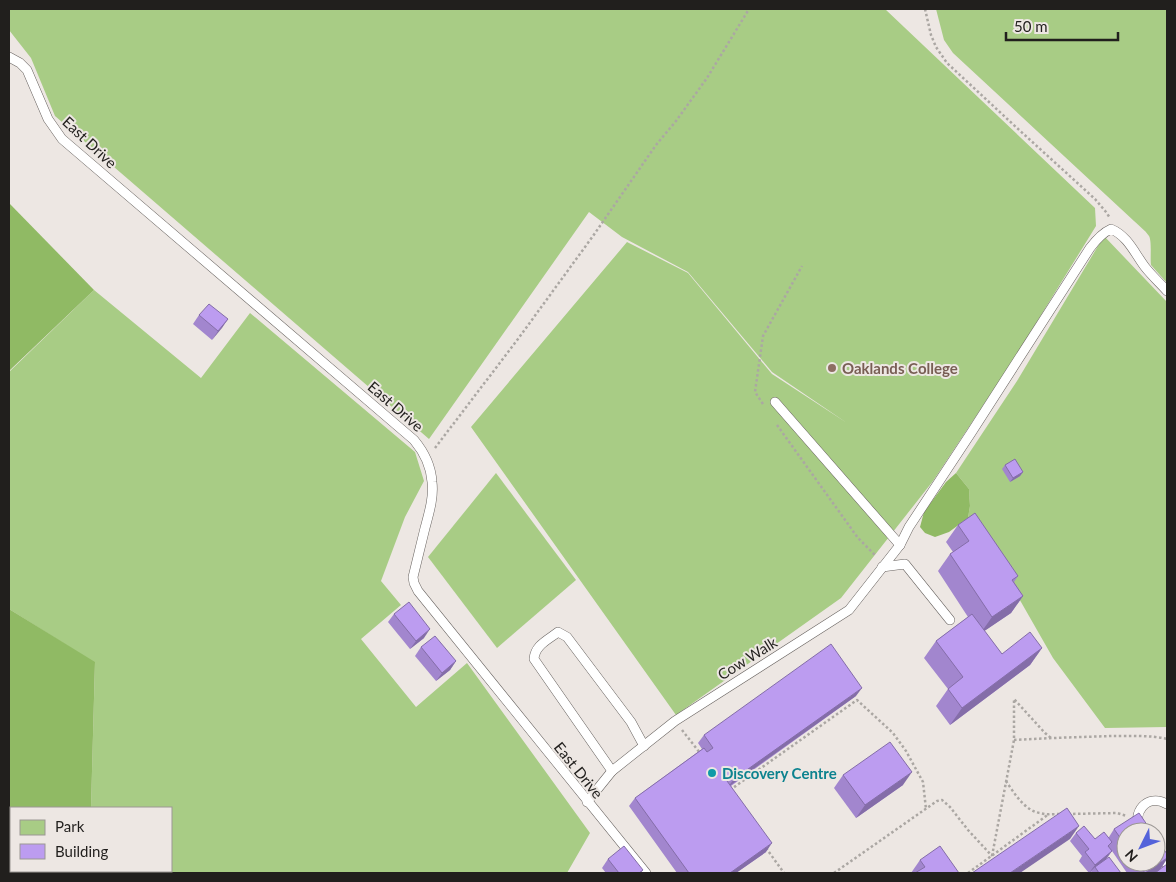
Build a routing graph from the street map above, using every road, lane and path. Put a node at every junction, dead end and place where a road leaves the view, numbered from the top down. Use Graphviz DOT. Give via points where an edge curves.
graph roads {
  1 [pos="749,9"];
  2 [pos="925,9"];
  3 [pos="9,57"];
  4 [pos="1111,229"];
  5 [pos="1167,291"];
  6 [pos="775,402"];
  7 [pos="426,457"];
  8 [pos="900,545"];
  9 [pos="882,567"];
  10 [pos="950,620"];
  11 [pos="675,720"];
  12 [pos="1052,738"];
  13 [pos="1167,739"];
  14 [pos="1014,740"];
  15 [pos="644,746"];
  16 [pos="704,759"];
  17 [pos="612,771"];
  18 [pos="1006,781"];
  19 [pos="727,792"];
  20 [pos="587,802"];
  21 [pos="1167,804"];
  22 [pos="926,809"];
  23 [pos="1049,814"];
  24 [pos="1137,818"];
  25 [pos="1137,822"];
  26 [pos="761,841"];
  27 [pos="992,856"];
  28 [pos="646,873"];
  29 [pos="784,873"];
  30 [pos="834,873"];
  31 [pos="968,873"];
  1 -- 7 [label="path" via="676,121 518,339"];
  2 -- 4 [label="path" via="936,47 947,63 1102,206 1110,218"];
  3 -- 7 [label="lane, East Drive" via="27,70 48,119 62,139 414,440"];
  4 -- 5 [label="lane" via="1125,237 1146,269"];
  4 -- 8 [label="lane, Cow Walk" via="1099,236 1090,248"];
  6 -- 8 [label="lane"];
  7 -- 20 [label="lane, East Drive" via="433,483 431,504 414,583"];
  8 -- 9 [label="lane, Cow Walk"];
  9 -- 10 [label="lane" via="905,564"];
  9 -- 11 [label="lane, Cow Walk" via="849,610"];
  11 -- 15 [label="lane, Cow Walk"];
  11 -- 16 [label="path"];
  12 -- 13 [label="path" via="1130,736"];
  12 -- 14 [label="path"];
  12 -- 14 [label="path" via="1014,699"];
  14 -- 18 [label="path"];
  15 -- 17 [label="lane, Cow Walk"];
  15 -- 17 [label="lane" via="631,722 567,637 558,632 538,647 534,659"];
  17 -- 20 [label="lane, Cow Walk"];
  18 -- 23 [label="path" via="1032,811"];
  18 -- 27 [label="path"];
  19 -- 22 [label="path" via="857,700 893,733 906,751 922,782"];
  20 -- 28 [label="lane, East Drive"];
  21 -- 24 [label="lane" via="1149,802"];
  22 -- 27 [label="path" via="942,800"];
  22 -- 30 [label="path"];
  23 -- 24 [label="path" via="1117,813"];
  23 -- 27 [label="path"];
  24 -- 25 [label="lane"];
  26 -- 29 [label="path"];
  27 -- 31 [label="path"];
}
